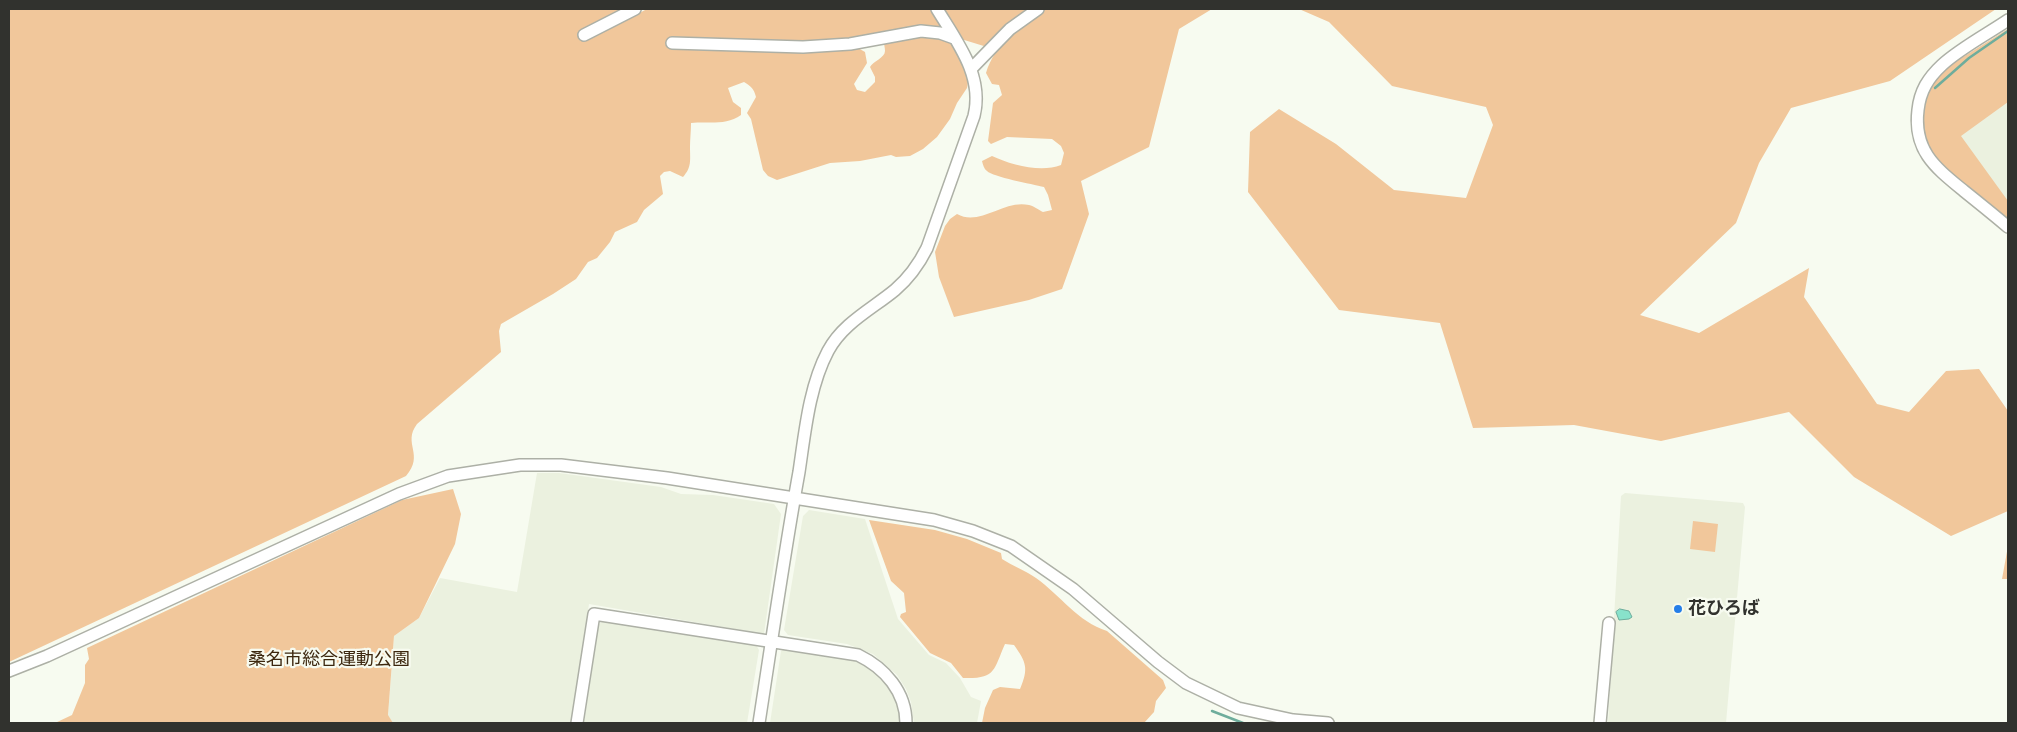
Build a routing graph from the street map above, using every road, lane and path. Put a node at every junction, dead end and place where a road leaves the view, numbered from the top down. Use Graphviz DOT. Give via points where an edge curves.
graph roads {
  1 [pos="636,9"];
  2 [pos="937,9"];
  3 [pos="1038,9"];
  4 [pos="2008,20"];
  5 [pos="584,35"];
  6 [pos="954,38"];
  7 [pos="672,42"];
  8 [pos="971,69"];
  9 [pos="2008,228"];
  10 [pos="794,498"];
  11 [pos="1609,623"];
  12 [pos="772,641"];
  13 [pos="9,671"];
  14 [pos="577,723"];
  15 [pos="759,723"];
  16 [pos="906,723"];
  17 [pos="1328,723"];
  18 [pos="1600,723"];
  1 -- 5 [label="street"];
  2 -- 6 [label="street"];
  3 -- 8 [label="street" via="1010,29"];
  4 -- 9 [label="street" via="1944,63 1927,81 1918,105 1917,129 1926,156 1937,169"];
  6 -- 7 [label="street" via="921,31 850,44 813,46"];
  6 -- 8 [label="street"];
  8 -- 10 [label="street" via="977,104 927,248 907,279 853,321 828,350 814,391"];
  10 -- 12 [label="street"];
  10 -- 13 [label="street" via="561,465 520,465 448,476 398,494"];
  10 -- 17 [label="street" via="934,520 1011,546 1073,589 1186,683 1238,708 1293,720"];
  11 -- 18 [label="street"];
  12 -- 14 [label="street" via="594,614"];
  12 -- 15 [label="street"];
  12 -- 16 [label="street" via="846,652 866,659 895,685 904,707"];
}
